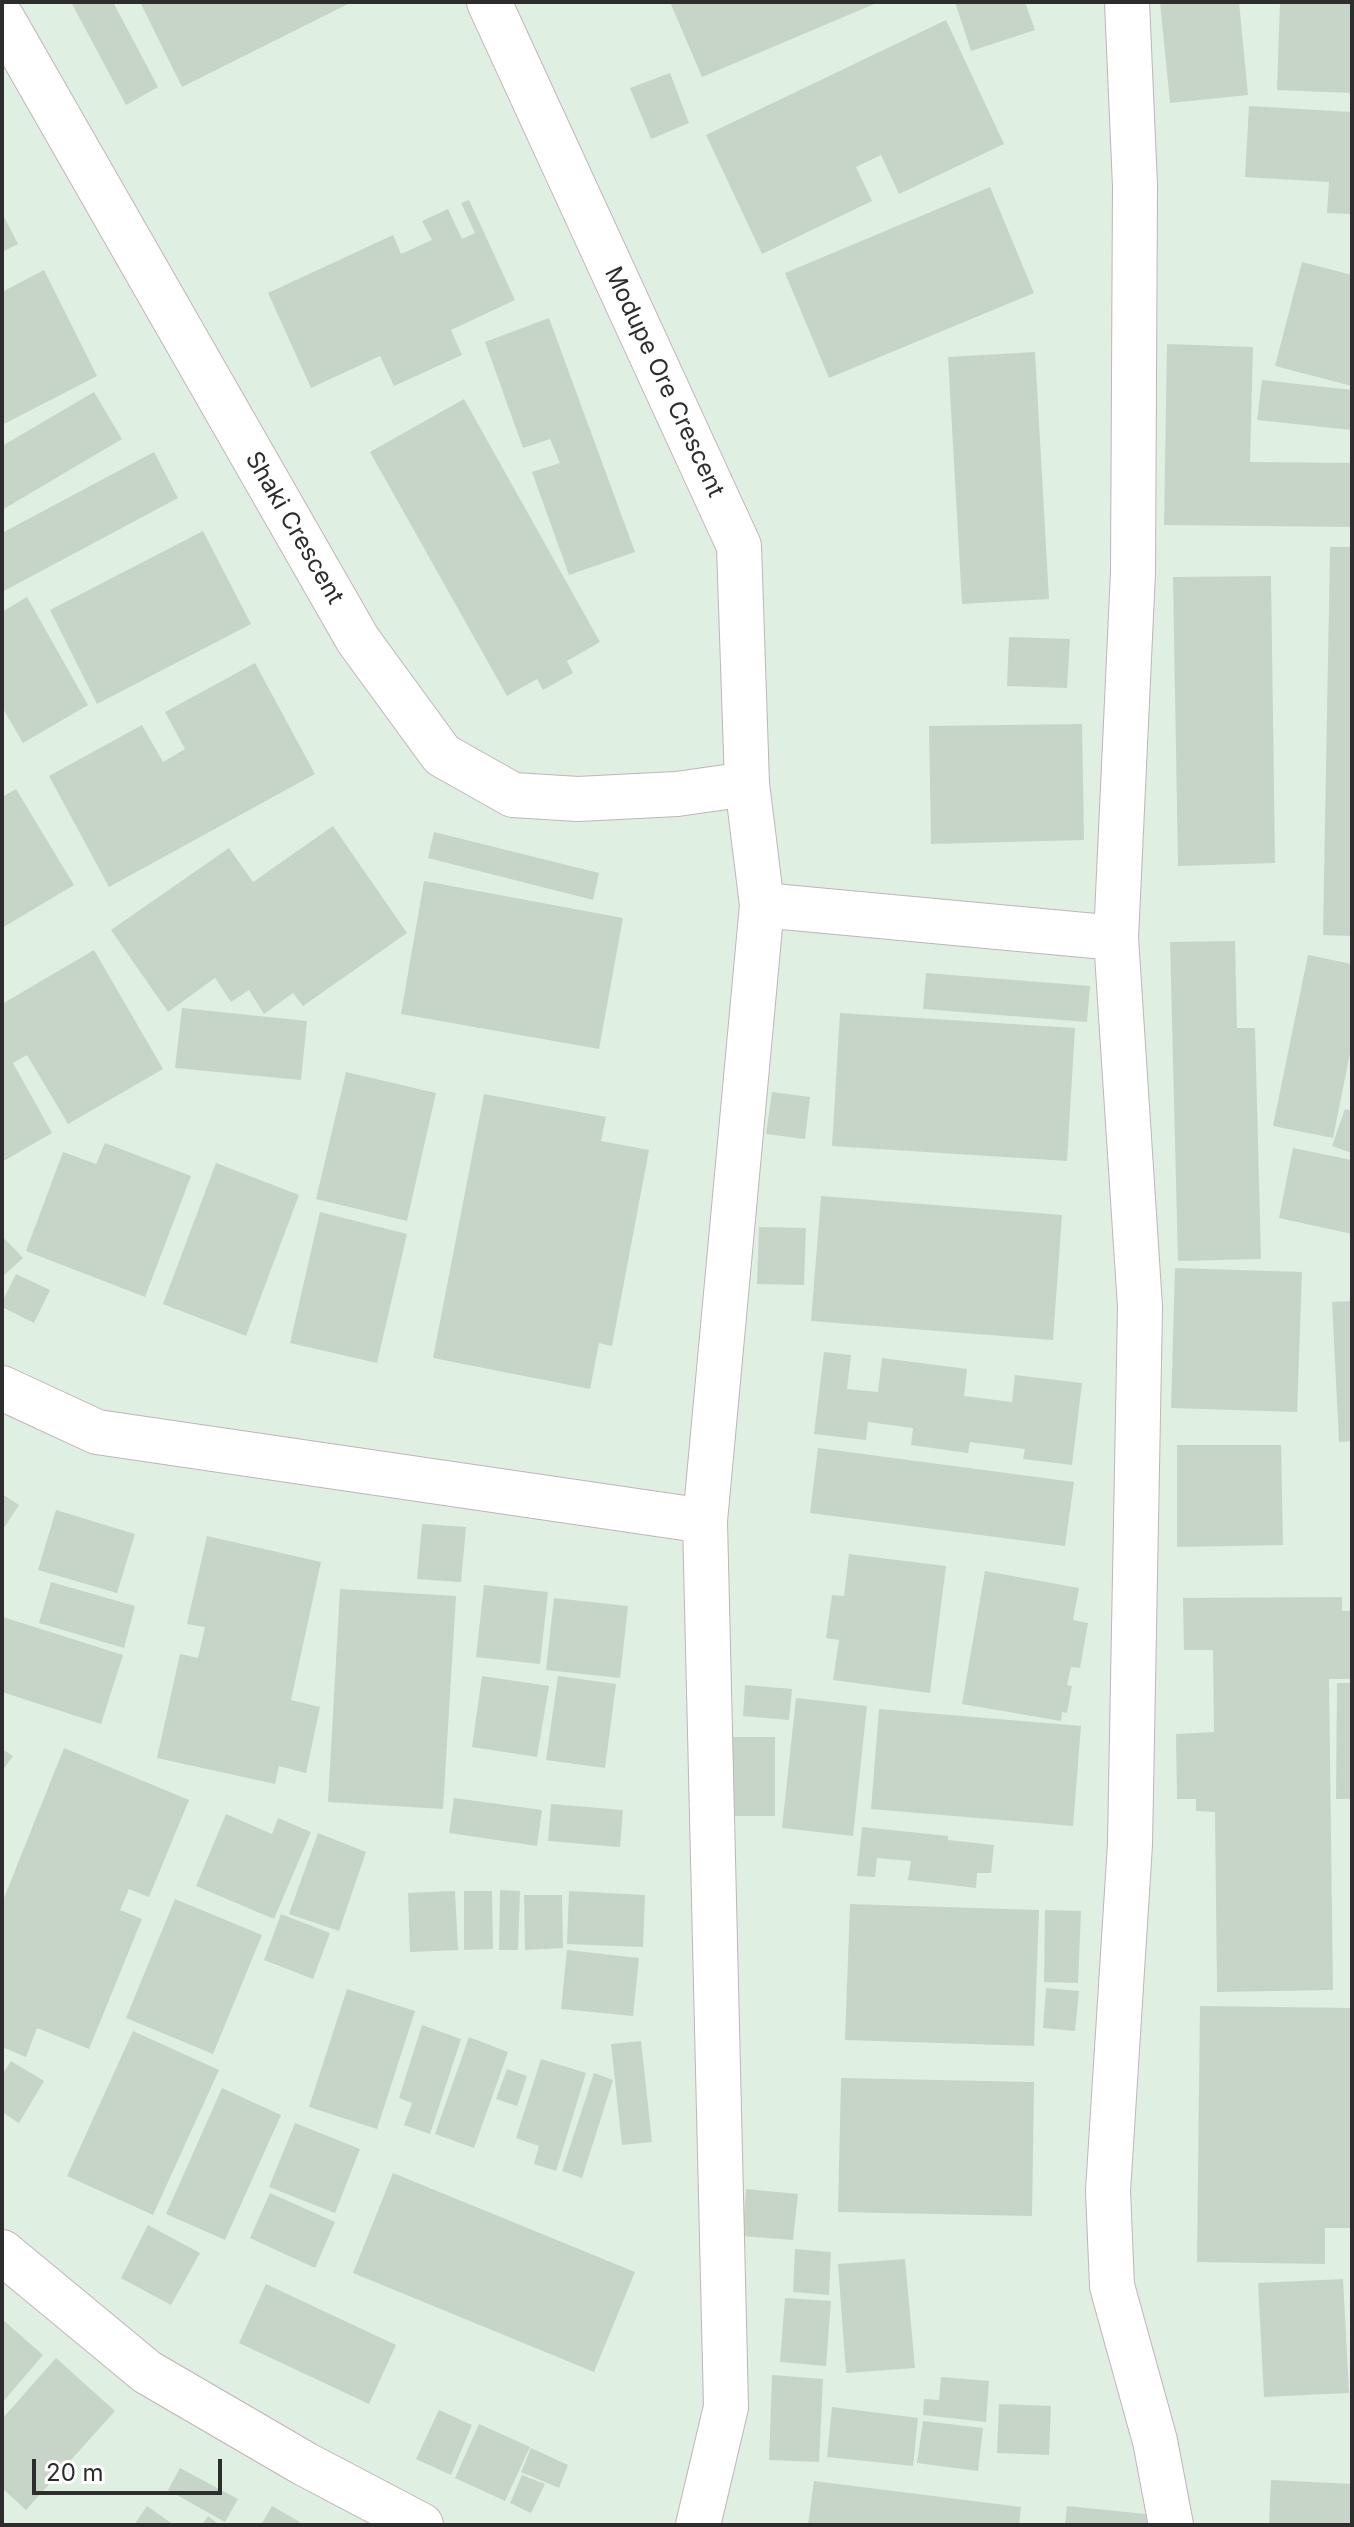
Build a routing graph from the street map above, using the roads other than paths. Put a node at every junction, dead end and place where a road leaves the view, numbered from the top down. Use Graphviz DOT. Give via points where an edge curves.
graph roads {
  1 [pos="489,2"];
  2 [pos="1127,2"];
  3 [pos="2,18"];
  4 [pos="747,784"];
  5 [pos="762,905"];
  6 [pos="1116,938"];
  7 [pos="2,1388"];
  8 [pos="705,1521"];
  9 [pos="2,2252"];
  10 [pos="421,2525"];
  11 [pos="698,2525"];
  12 [pos="1171,2525"];
  1 -- 4 [label="street, Modupe Ore Crescent" via="739,546"];
  2 -- 6 [label="street" via="1135,186 1133,572"];
  3 -- 4 [label="street, Shaki Crescent" via="358,640 442,755 513,795 578,799"];
  4 -- 5 [label="street, Modupe Ore Crescent"];
  5 -- 6 [label="street"];
  5 -- 8 [label="street, Modupe Ore Crescent"];
  6 -- 12 [label="street" via="1140,1307 1130,1844 1108,2191 1112,2286 1155,2441"];
  7 -- 8 [label="street" via="97,1432"];
  8 -- 11 [label="street, Modupe Ore Crescent" via="726,2407"];
  9 -- 10 [label="street" via="147,2372"];
}
